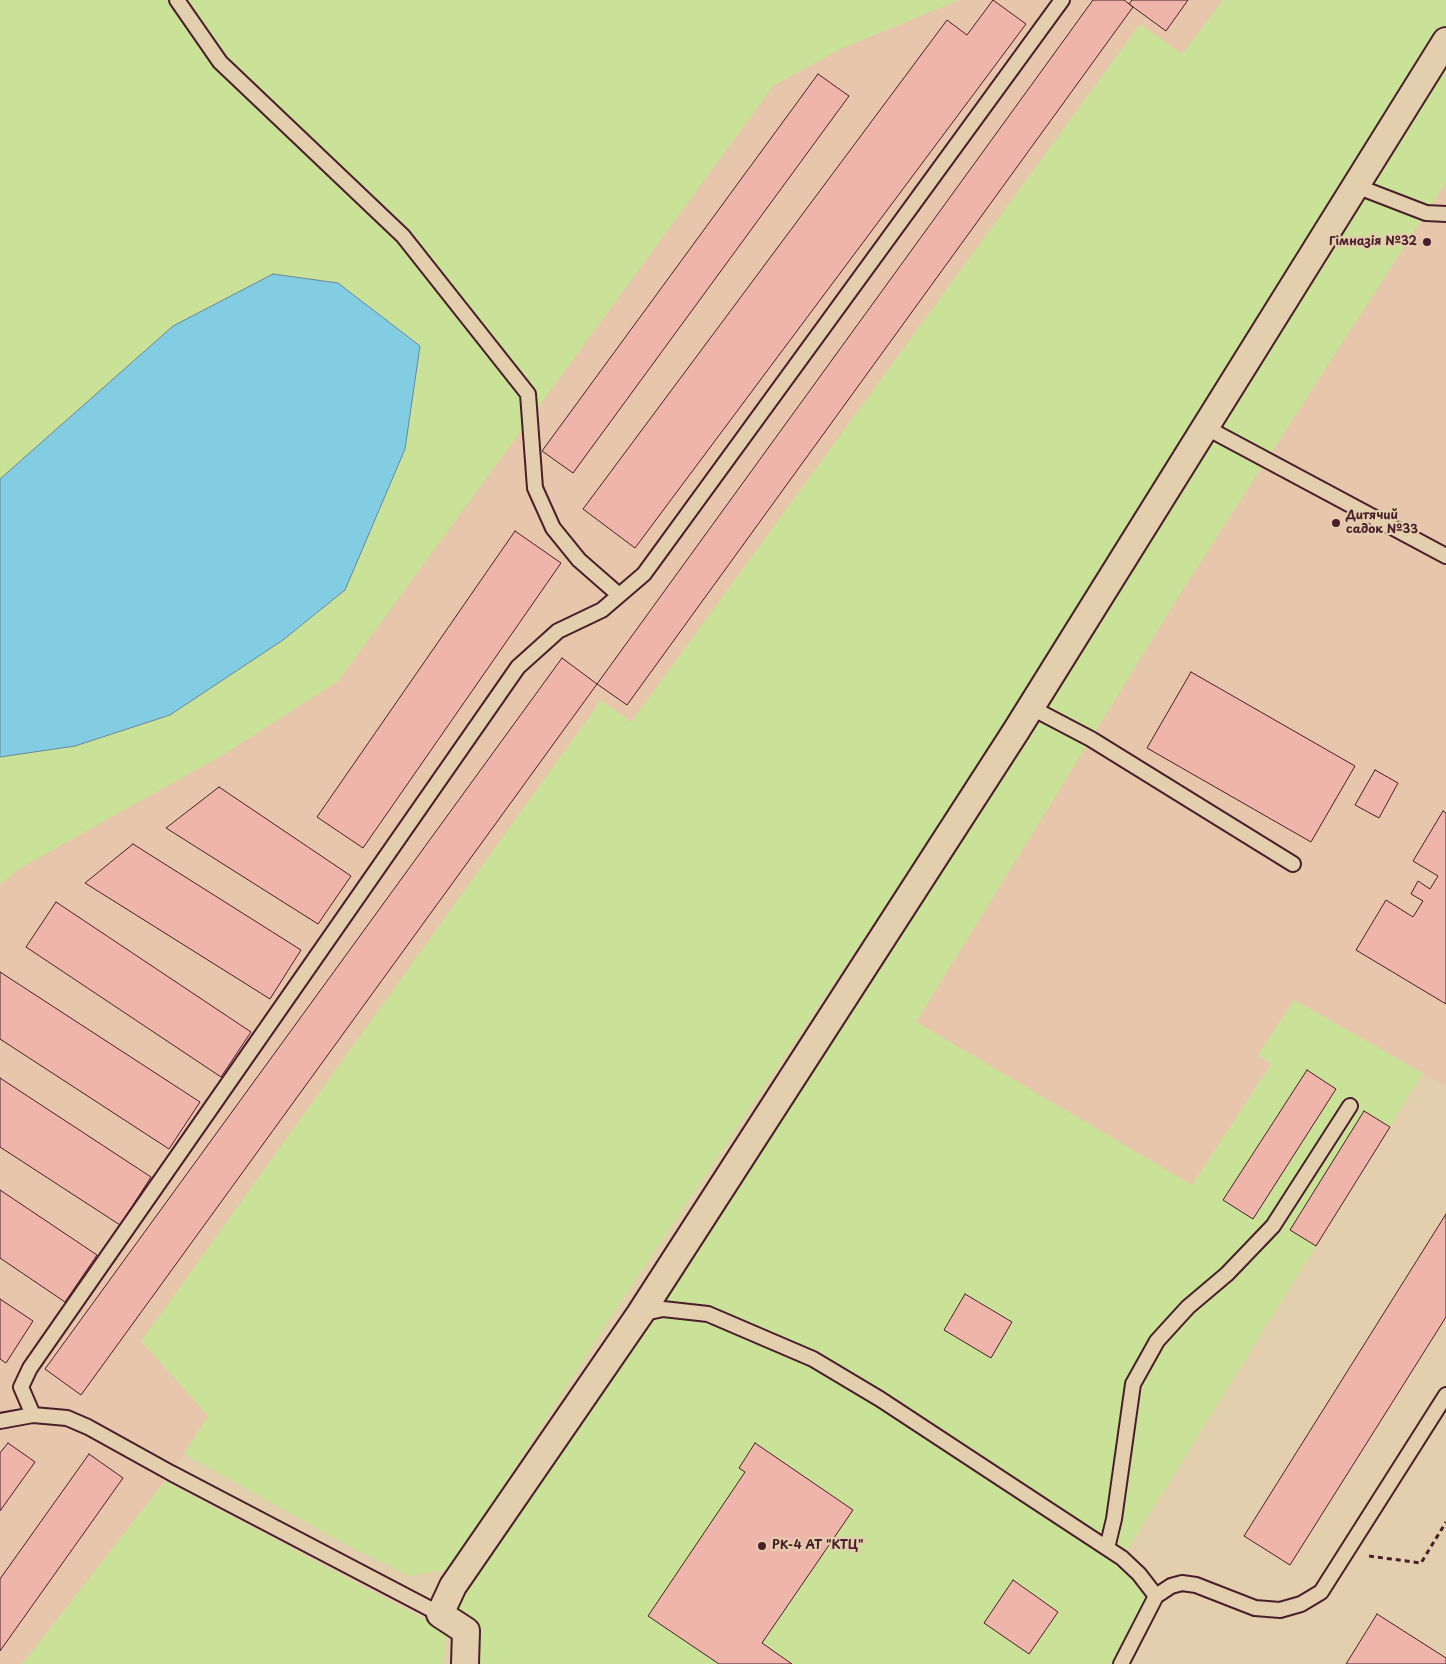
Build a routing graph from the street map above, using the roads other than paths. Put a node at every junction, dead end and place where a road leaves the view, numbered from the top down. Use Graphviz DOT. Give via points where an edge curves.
graph roads {
  1 [pos="177,0"];
  2 [pos="1062,0"];
  3 [pos="1446,41"];
  4 [pos="1356,186"];
  5 [pos="1446,214"];
  6 [pos="1205,427"];
  7 [pos="1446,556"];
  8 [pos="619,595"];
  9 [pos="1030,707"];
  10 [pos="1293,864"];
  11 [pos="1350,1106"];
  12 [pos="640,1314"];
  13 [pos="1446,1395"];
  14 [pos="33,1415"];
  15 [pos="0,1421"];
  16 [pos="1107,1548"];
  17 [pos="1156,1596"];
  18 [pos="440,1614"];
  19 [pos="465,1664"];
  20 [pos="1121,1664"];
  1 -- 8 [label="lane" via="220,62 403,236 528,394 535,488 553,528 579,560"];
  2 -- 8 [label="lane" via="644,574"];
  3 -- 4 [label="street"];
  4 -- 5 [label="lane" via="1426,213"];
  4 -- 6 [label="street"];
  6 -- 7 [label="lane"];
  6 -- 9 [label="street"];
  8 -- 14 [label="lane" via="602,610 558,630 518,667 30,1368 21,1387"];
  9 -- 10 [label="lane" via="1091,739"];
  9 -- 12 [label="street"];
  11 -- 16 [label="lane" via="1273,1226 1157,1341 1133,1384"];
  12 -- 16 [label="lane" via="663,1309 708,1314 813,1359 880,1399"];
  12 -- 18 [label="street" via="453,1586"];
  13 -- 17 [label="lane" via="1321,1592 1301,1604 1280,1610 1255,1608 1196,1585 1182,1583"];
  14 -- 15 [label="lane"];
  14 -- 18 [label="lane" via="68,1418 88,1426"];
  16 -- 17 [label="lane" via="1139,1574"];
  17 -- 20 [label="lane"];
  18 -- 19 [label="street" via="466,1631"];
}
